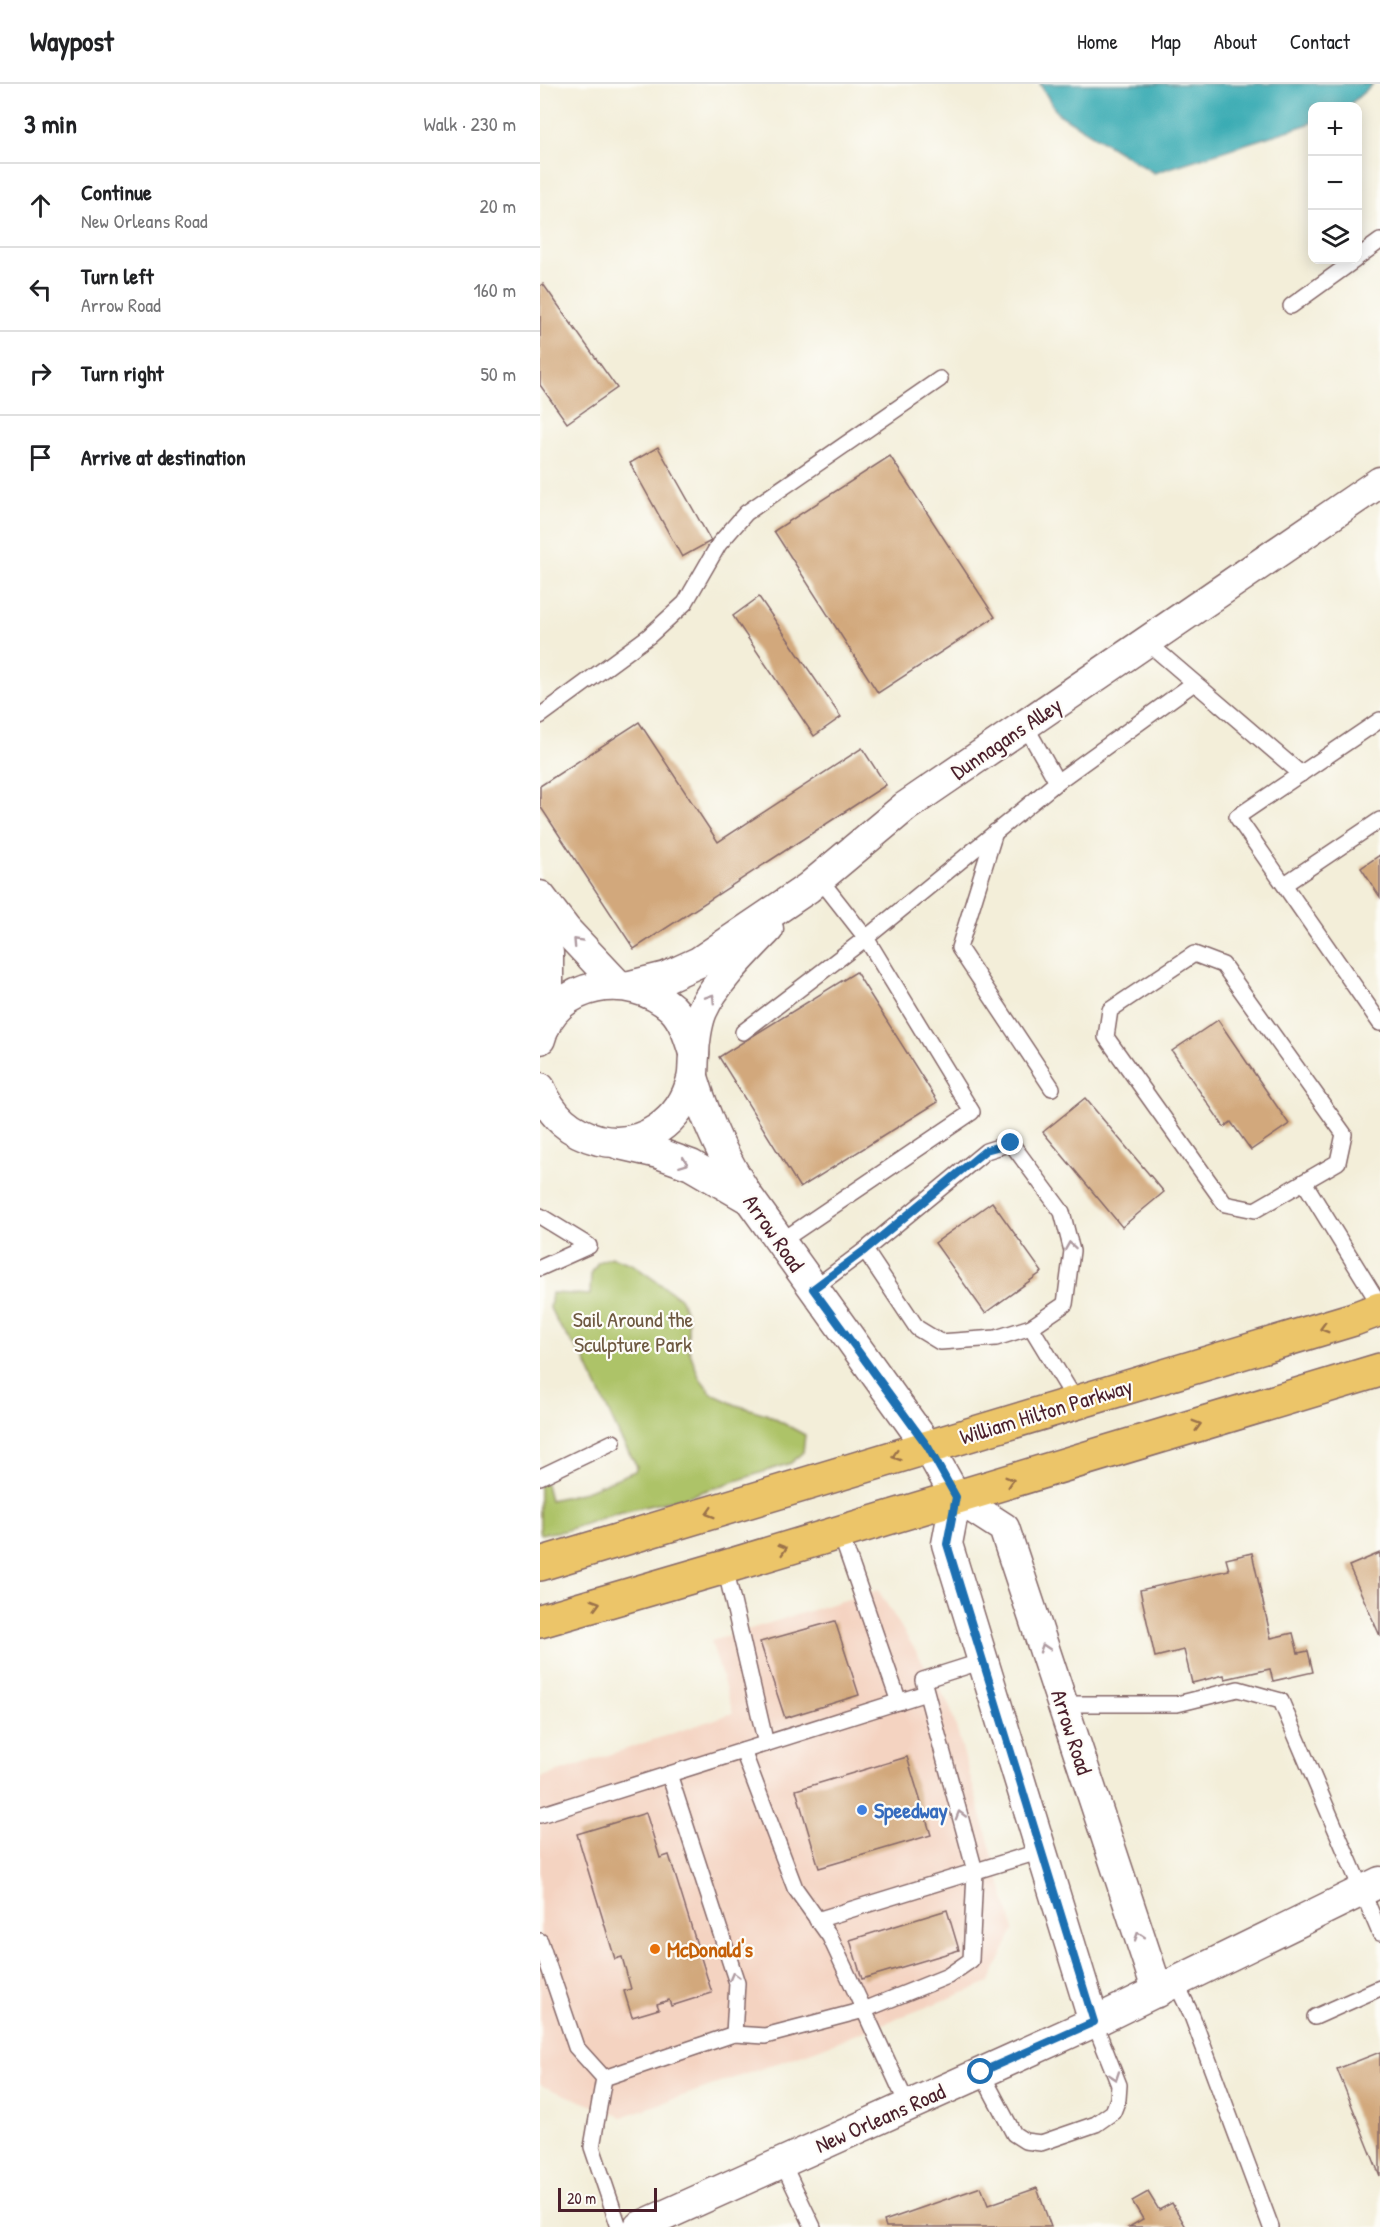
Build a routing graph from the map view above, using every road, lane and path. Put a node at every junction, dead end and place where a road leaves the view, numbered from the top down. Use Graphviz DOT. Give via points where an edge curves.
graph roads {
  1 [pos="1380,241"];
  2 [pos="1362,254"];
  3 [pos="1348,264"];
  4 [pos="1291,306"];
  5 [pos="940,379"];
  6 [pos="1380,482"];
  7 [pos="1147,642"];
  8 [pos="1194,683"];
  9 [pos="540,716"];
  10 [pos="1380,720"];
  11 [pos="1026,725"];
  12 [pos="1301,774"];
  13 [pos="1056,782"];
  14 [pos="1380,820"];
  15 [pos="995,832"];
  16 [pos="814,883"];
  17 [pos="1285,884"];
  18 [pos="540,896"];
  19 [pos="540,922"];
  20 [pos="866,938"];
  21 [pos="624,985"];
  22 [pos="1380,1023"];
  23 [pos="742,1032"];
  24 [pos="542,1033"];
  25 [pos="693,1065"];
  26 [pos="540,1088"];
  27 [pos="1052,1088"];
  28 [pos="552,1119"];
  29 [pos="608,1142"];
  30 [pos="1304,1182"];
  31 [pos="749,1198"];
  32 [pos="540,1216"];
  33 [pos="780,1242"];
  34 [pos="865,1250"];
  35 [pos="540,1268"];
  36 [pos="813,1289"];
  37 [pos="1380,1307"];
  38 [pos="1031,1327"];
  39 [pos="1380,1370"];
  40 [pos="1076,1401"];
  41 [pos="613,1442"];
  42 [pos="928,1447"];
  43 [pos="540,1477"];
  44 [pos="956,1497"];
  45 [pos="840,1532"];
  46 [pos="540,1564"];
  47 [pos="725,1567"];
  48 [pos="540,1621"];
  49 [pos="983,1660"];
  50 [pos="926,1693"];
  51 [pos="898,1702"];
  52 [pos="1063,1704"];
  53 [pos="766,1744"];
  54 [pos="743,1751"];
  55 [pos="669,1774"];
  56 [pos="540,1815"];
  57 [pos="1041,1851"];
  58 [pos="975,1871"];
  59 [pos="1371,1886"];
  60 [pos="817,1920"];
  61 [pos="1380,1933"];
  62 [pos="540,1941"];
  63 [pos="1167,1987"];
  64 [pos="1380,1988"];
  65 [pos="864,2010"];
  66 [pos="1315,2017"];
  67 [pos="1094,2022"];
  68 [pos="734,2034"];
  69 [pos="981,2072"];
  70 [pos="604,2078"];
  71 [pos="908,2106"];
  72 [pos="782,2162"];
  73 [pos="619,2227"];
  74 [pos="639,2227"];
  75 [pos="813,2227"];
  76 [pos="1271,2227"];
  1 -- 2 [label="lane"];
  3 -- 4 [label="lane"];
  5 -- 9 [label="lane" via="746,513 718,544 685,603 648,636"];
  6 -- 7 [label="street, Dunnagans Alley"];
  7 -- 8 [label="lane"];
  7 -- 11 [label="street, Dunnagans Alley"];
  8 -- 12 [label="lane"];
  8 -- 13 [label="lane"];
  10 -- 12 [label="lane"];
  11 -- 13 [label="lane"];
  11 -- 16 [label="street, Dunnagans Alley" via="905,807"];
  12 -- 17 [label="lane" via="1238,817"];
  13 -- 15 [label="lane"];
  14 -- 17 [label="lane"];
  15 -- 20 [label="lane"];
  15 -- 27 [label="lane" via="959,948"];
  16 -- 20 [label="lane"];
  16 -- 21 [label="street, Dunnagans Alley" via="699,962 666,977"];
  25 -- 16 [label="street, one-way" via="702,1011 729,970"];
  17 -- 22 [label="lane"];
  21 -- 18 [label="street, one-way" via="566,930"];
  19 -- 24 [label="street" via="548,953"];
  20 -- 23 [label="lane"];
  20 -- 33 [label="lane" via="972,1112"];
  21 -- 24 [label="street, Dunnagans Alley" via="595,986 575,995 558,1008"];
  21 -- 25 [label="street, Arrow Road" via="654,994 673,1009 687,1030"];
  25 -- 29 [label="street" via="686,1099 672,1118 654,1132 632,1141"];
  25 -- 31 [label="street, Arrow Road" via="705,1116"];
  26 -- 28 [label="street"];
  28 -- 29 [label="street" via="585,1136"];
  29 -- 31 [label="street, one-way" via="691,1165"];
  30 -- 30 [label="lane" via="1338,1162 1344,1134 1223,965 1194,954 1110,1010 1106,1037 1225,1204 1255,1210"];
  30 -- 37 [label="lane"];
  31 -- 33 [label="street, Arrow Road"];
  32 -- 35 [label="lane" via="589,1246"];
  33 -- 36 [label="street, Arrow Road"];
  34 -- 36 [label="lane"];
  34 -- 38 [label="lane" via="917,1328 940,1342 996,1338"];
  38 -- 34 [label="lane, one-way" via="1065,1304 1072,1251 1062,1212 1011,1143 986,1150"];
  36 -- 42 [label="street, Arrow Road"];
  37 -- 40 [label="highway, William Hilton Parkway, one-way" via="1354,1319"];
  38 -- 40 [label="lane"];
  44 -- 39 [label="highway, one-way"];
  40 -- 42 [label="highway, William Hilton Parkway"];
  41 -- 43 [label="lane"];
  42 -- 44 [label="street, Arrow Road"];
  42 -- 46 [label="highway, William Hilton Parkway, one-way"];
  44 -- 45 [label="highway"];
  44 -- 49 [label="street" via="947,1544"];
  52 -- 44 [label="street, Arrow Road, one-way" via="1004,1528"];
  47 -- 45 [label="highway, one-way"];
  45 -- 51 [label="lane"];
  48 -- 47 [label="highway, one-way"];
  47 -- 53 [label="lane"];
  49 -- 50 [label="lane" via="922,1680"];
  49 -- 57 [label="street"];
  50 -- 51 [label="lane"];
  58 -- 50 [label="lane, one-way"];
  51 -- 53 [label="lane"];
  52 -- 59 [label="lane" via="1177,1704 1238,1689 1281,1701"];
  63 -- 52 [label="street, Arrow Road, one-way"];
  53 -- 54 [label="lane"];
  54 -- 55 [label="lane"];
  54 -- 60 [label="lane" via="795,1888"];
  55 -- 56 [label="lane"];
  68 -- 55 [label="lane, one-way" via="737,1983"];
  57 -- 58 [label="lane"];
  57 -- 67 [label="street"];
  58 -- 60 [label="lane"];
  58 -- 65 [label="lane" via="971,1960 948,1976"];
  59 -- 61 [label="lane"];
  59 -- 63 [label="street, New Orleans Road"];
  60 -- 65 [label="lane" via="830,1937"];
  62 -- 70 [label="lane" via="576,2047"];
  63 -- 67 [label="street, New Orleans Road"];
  63 -- 76 [label="lane" via="1192,2016"];
  64 -- 66 [label="lane"];
  65 -- 68 [label="lane" via="765,2036"];
  65 -- 71 [label="lane"];
  67 -- 69 [label="street, New Orleans Road"];
  67 -- 69 [label="lane, one-way" via="1119,2085 1113,2112 1096,2124 1041,2143 1025,2141 1014,2133"];
  68 -- 70 [label="lane"];
  69 -- 71 [label="street, New Orleans Road"];
  70 -- 73 [label="lane" via="592,2147"];
  71 -- 72 [label="street, New Orleans Road"];
  72 -- 74 [label="street, New Orleans Road"];
  72 -- 75 [label="lane"];
}
